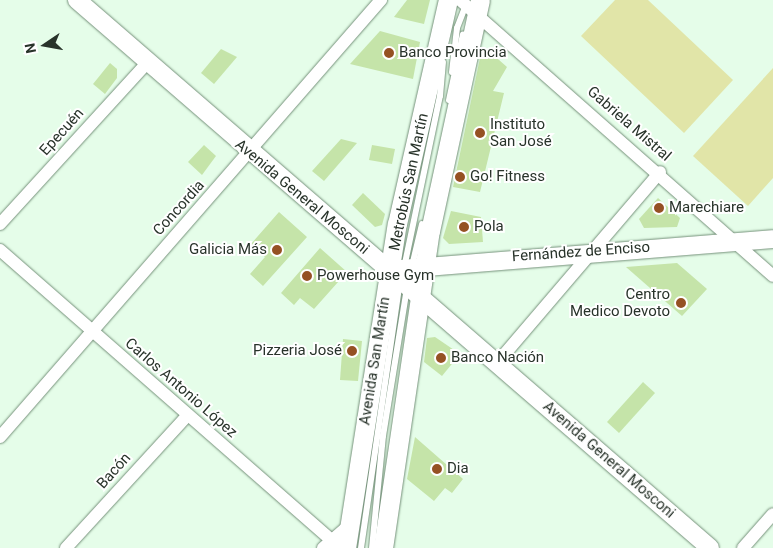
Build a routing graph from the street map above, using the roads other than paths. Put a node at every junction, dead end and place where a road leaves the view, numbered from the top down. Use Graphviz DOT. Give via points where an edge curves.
graph roads {
  1 [pos="77,0"];
  2 [pos="381,0"];
  3 [pos="465,3"];
  4 [pos="148,62"];
  5 [pos="452,84"];
  6 [pos="250,154"];
  7 [pos="660,172"];
  8 [pos="0,224"];
  9 [pos="773,239"];
  10 [pos="734,242"];
  11 [pos="0,250"];
  12 [pos="588,252"];
  13 [pos="408,275"];
  14 [pos="773,276"];
  15 [pos="91,331"];
  16 [pos="497,363"];
  17 [pos="187,416"];
  18 [pos="0,437"];
  19 [pos="773,514"];
  20 [pos="333,545"];
  21 [pos="66,548"];
  22 [pos="341,548"];
  23 [pos="361,548"];
  24 [pos="372,548"];
  25 [pos="384,548"];
  26 [pos="710,548"];
  27 [pos="743,548"];
  1 -- 4 [label="main road, Avenida General Mosconi"];
  2 -- 6 [label="street, Concordia"];
  3 -- 5 [label="lane, Metrobús San Martín" via="464,31"];
  3 -- 5 [label="lane, Metrobús San Martín" via="452,59"];
  3 -- 7 [label="street, Gabriela Mistral"];
  3 -- 13 [label="main road, Avenida San Martín"];
  3 -- 13 [label="main road, Avenida San Martín"];
  4 -- 6 [label="main road, Avenida General Mosconi"];
  4 -- 8 [label="street, Epecuén"];
  5 -- 13 [label="lane, Metrobús San Martín"];
  6 -- 13 [label="main road, Avenida General Mosconi"];
  6 -- 15 [label="street, Concordia"];
  7 -- 10 [label="street, Gabriela Mistral"];
  7 -- 12 [label="street"];
  9 -- 10 [label="main road, Fernández de Enciso"];
  10 -- 12 [label="main road, Fernández de Enciso"];
  10 -- 14 [label="street, Gabriela Mistral"];
  11 -- 15 [label="street, Carlos Antonio López"];
  12 -- 13 [label="main road, Fernández de Enciso"];
  12 -- 16 [label="street"];
  13 -- 16 [label="main road, Avenida General Mosconi"];
  13 -- 20 [label="main road, Avenida San Martín" via="349,525"];
  13 -- 23 [label="lane, Metrobús San Martín"];
  13 -- 24 [label="lane, Metrobús San Martín" via="383,436"];
  13 -- 25 [label="main road, Avenida San Martín"];
  15 -- 17 [label="street, Carlos Antonio López"];
  15 -- 18 [label="street, Concordia"];
  16 -- 26 [label="main road, Avenida General Mosconi"];
  17 -- 20 [label="street, Carlos Antonio López"];
  17 -- 21 [label="street, Bacón"];
  19 -- 27 [label="street"];
  20 -- 22 [label="street, Carlos Antonio López"];
}
